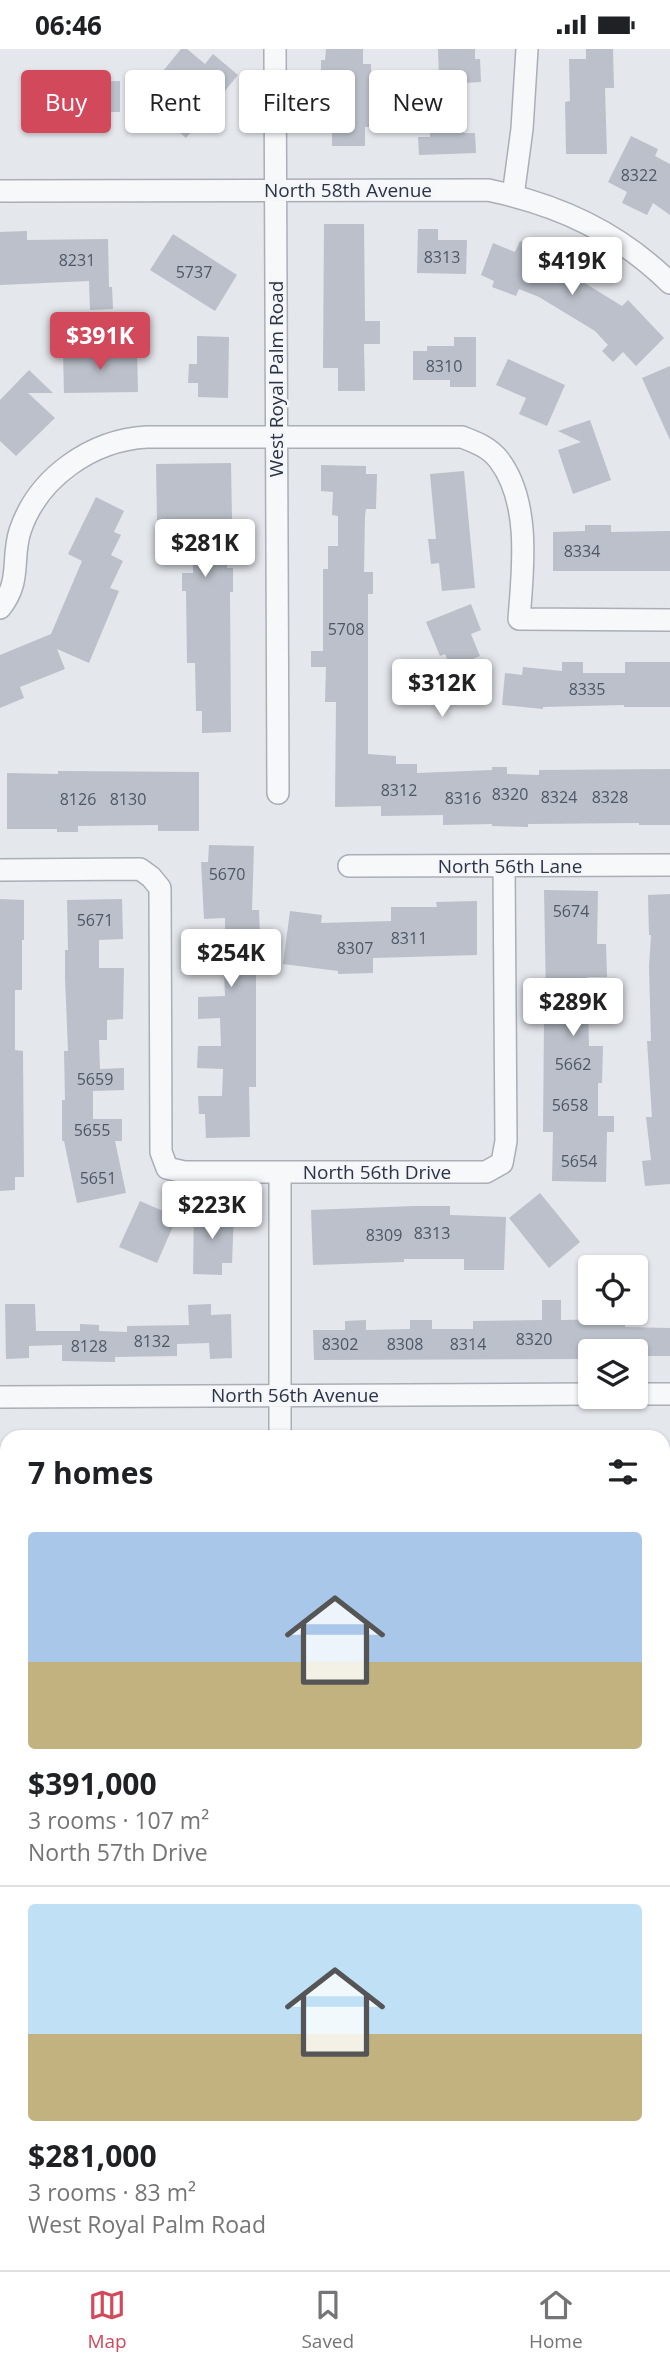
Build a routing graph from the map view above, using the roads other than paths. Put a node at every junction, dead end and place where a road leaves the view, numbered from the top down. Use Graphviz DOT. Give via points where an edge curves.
graph roads {
  1 [pos="275,49"];
  2 [pos="527,49"];
  3 [pos="0,191"];
  4 [pos="276,191"];
  5 [pos="513,195"];
  6 [pos="670,283"];
  7 [pos="275,436"];
  8 [pos="0,608"];
  9 [pos="670,619"];
  10 [pos="278,793"];
  11 [pos="670,865"];
  12 [pos="349,866"];
  13 [pos="504,867"];
  14 [pos="0,870"];
  15 [pos="280,1172"];
  16 [pos="578,1394"];
  17 [pos="648,1394"];
  18 [pos="670,1394"];
  19 [pos="280,1395"];
  20 [pos="0,1397"];
  21 [pos="280,1430"];
  1 -- 4 [label="street, West Royal Palm Road"];
  2 -- 5 [label="street"];
  3 -- 4 [label="street, North 58th Avenue"];
  4 -- 5 [label="street, North 58th Avenue" via="467,189"];
  4 -- 7 [label="street, West Royal Palm Road"];
  5 -- 6 [label="street, North 58th Avenue" via="586,221 627,246"];
  7 -- 8 [label="street" via="128,438 85,455 56,475 34,502 20,532 14,583"];
  7 -- 9 [label="street" via="462,436 484,446 499,459 518,496 523,566 519,619"];
  7 -- 10 [label="street, West Royal Palm Road"];
  11 -- 13 [label="street, North 56th Lane"];
  12 -- 13 [label="street, North 56th Lane"];
  13 -- 15 [label="street, North 56th Drive" via="506,1140 502,1163 486,1172"];
  14 -- 15 [label="street, North 56th Drive" via="139,869 151,877 160,888 160,1152 167,1168 184,1172"];
  15 -- 19 [label="street"];
  16 -- 19 [label="street, North 56th Avenue"];
  17 -- 18 [label="street"];
  19 -- 20 [label="street, North 56th Avenue"];
  19 -- 21 [label="street"];
}
